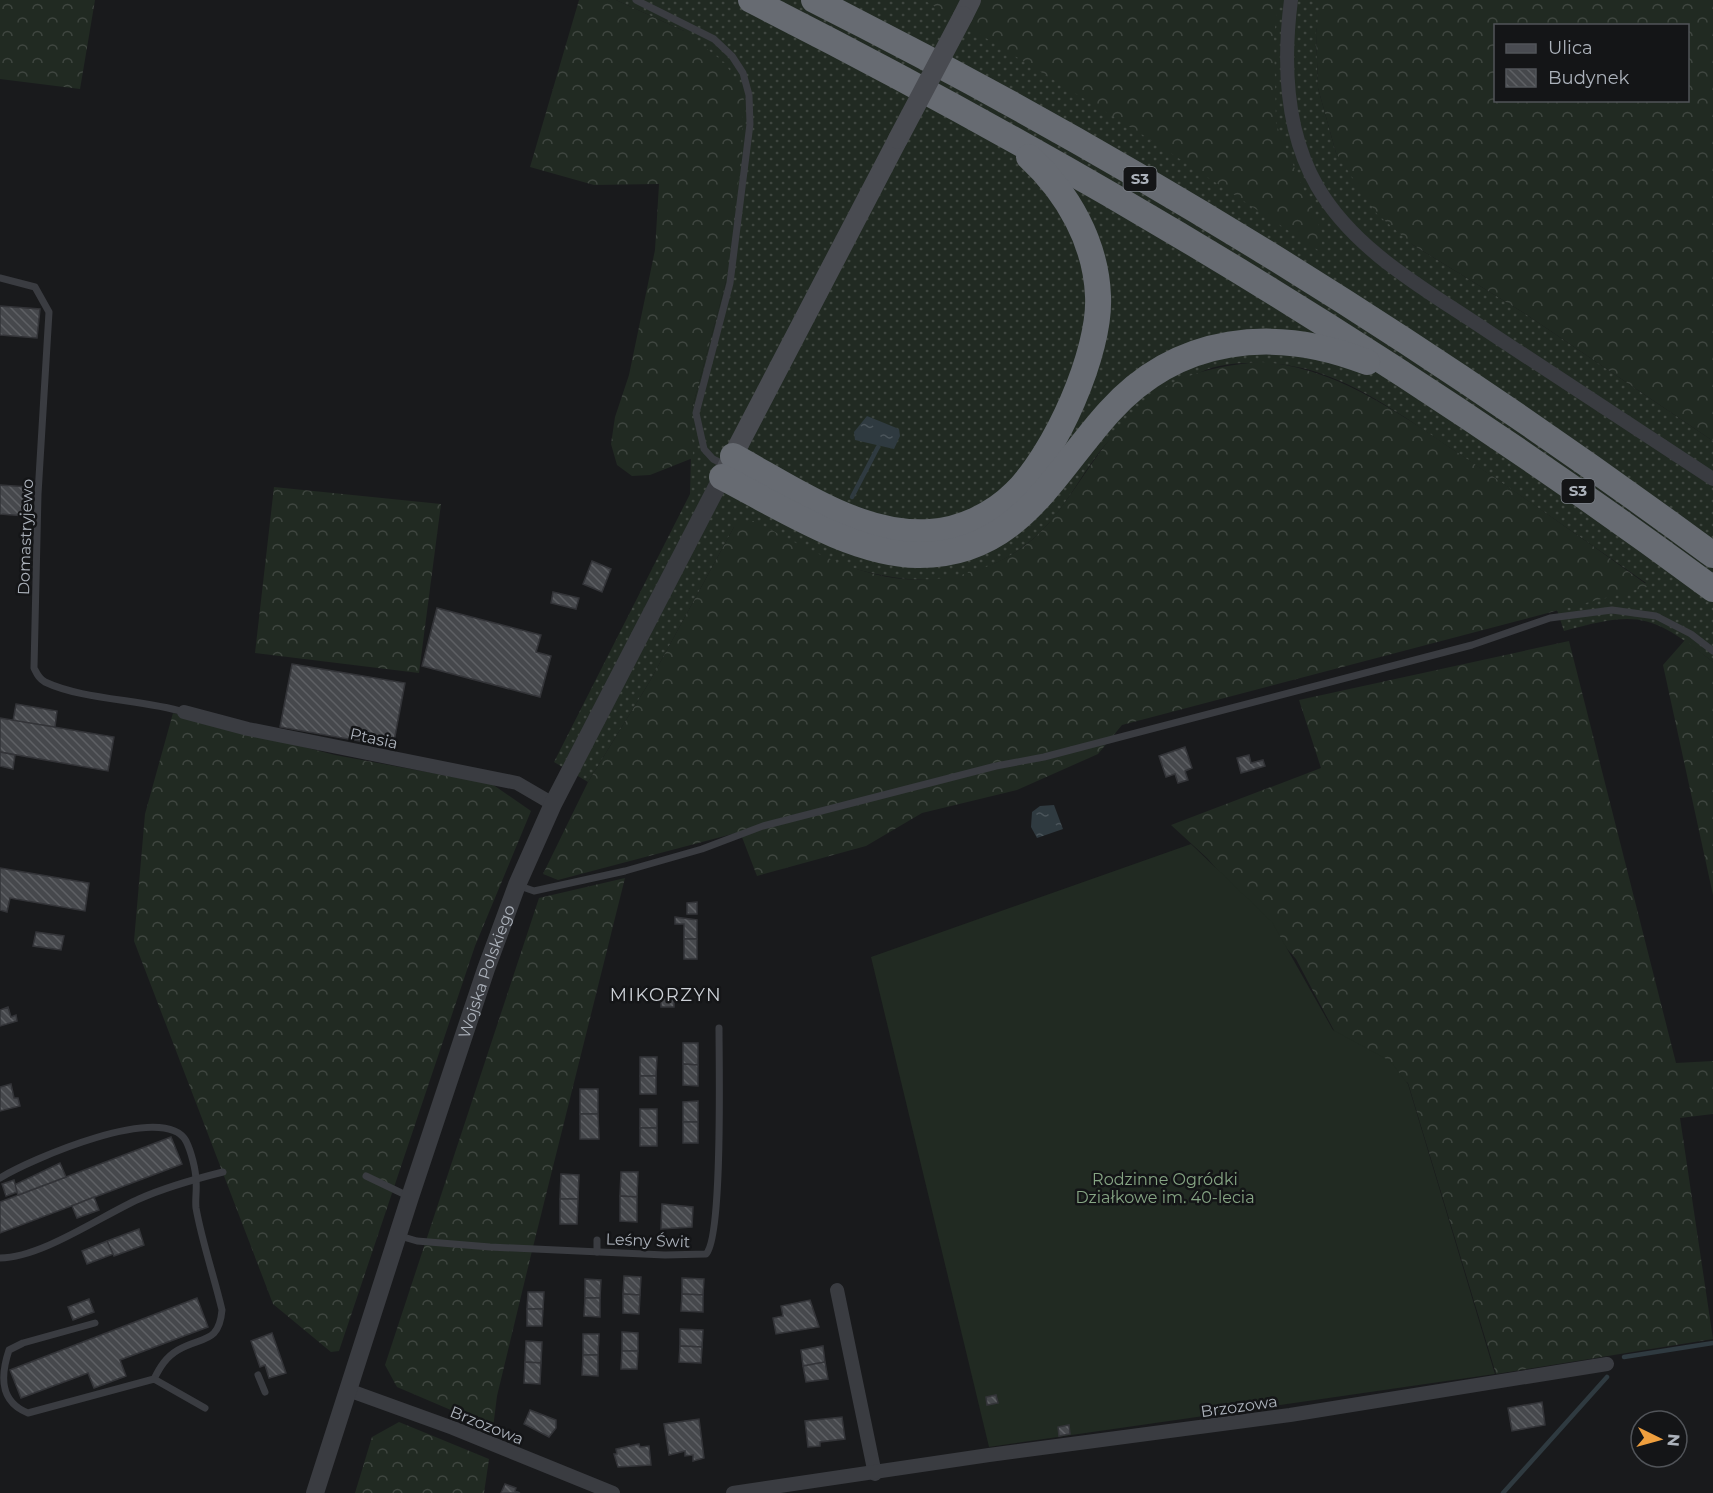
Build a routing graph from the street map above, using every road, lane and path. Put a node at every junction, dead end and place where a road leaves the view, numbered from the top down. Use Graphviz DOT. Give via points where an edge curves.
graph roads {
  1 [pos="636,0"];
  2 [pos="751,0"];
  3 [pos="813,0"];
  4 [pos="835,0"];
  5 [pos="1291,0"];
  6 [pos="967,8"];
  7 [pos="858,23"];
  8 [pos="991,126"];
  9 [pos="0,278"];
  10 [pos="1440,398"];
  11 [pos="727,466"];
  12 [pos="1713,479"];
  13 [pos="1713,555"];
  14 [pos="1713,589"];
  15 [pos="1713,651"];
  16 [pos="184,712"];
  17 [pos="553,804"];
  18 [pos="517,885"];
  19 [pos="718,1028"];
  20 [pos="223,1172"];
  21 [pos="366,1176"];
  22 [pos="0,1178"];
  23 [pos="196,1179"];
  24 [pos="410,1197"];
  25 [pos="398,1235"];
  26 [pos="597,1240"];
  27 [pos="597,1252"];
  28 [pos="665,1255"];
  29 [pos="0,1258"];
  30 [pos="664,1264"];
  31 [pos="837,1290"];
  32 [pos="95,1323"];
  33 [pos="1607,1364"];
  34 [pos="258,1376"];
  35 [pos="154,1379"];
  36 [pos="348,1390"];
  37 [pos="265,1392"];
  38 [pos="205,1408"];
  39 [pos="875,1474"];
  40 [pos="315,1493"];
  41 [pos="613,1493"];
  42 [pos="733,1493"];
  1 -- 11 [label="lane" via="714,39 743,73 749,95 750,124 730,283 696,412 704,449"];
  2 -- 8 [label="highway, S3"];
  3 -- 7 [label="highway, S3"];
  4 -- 7 [label="highway"];
  5 -- 12 [label="street" via="1286,69 1294,127 1316,185 1344,223 1392,267"];
  6 -- 11 [label="main road, bridge"];
  7 -- 13 [label="highway, S3" via="1029,115 1293,271 1455,374"];
  8 -- 10 [label="highway, S3" via="1231,266"];
  8 -- 11 [label="highway" via="1039,167 1071,209 1091,253 1097,289 1097,326 1086,368 1055,433 1023,484 1005,502 973,521 939,531 905,532 840,513"];
  9 -- 16 [label="lane, Domastryjewo" via="35,287 49,312 38,494 34,668 44,682 76,692 154,703"];
  10 -- 11 [label="highway" via="1373,365 1320,347 1262,340 1208,349 1159,370 1125,396 1034,505 1012,524 983,542 937,554 898,553 861,544"];
  10 -- 14 [label="highway, S3"];
  11 -- 17 [label="street, Wojska Polskiego"];
  15 -- 18 [label="lane" via="1656,616 1612,610 1551,618 1472,645 763,826 625,871 534,891"];
  16 -- 17 [label="street, Ptasia" via="305,741 518,783"];
  17 -- 18 [label="street, Wojska Polskiego"];
  18 -- 24 [label="street, Wojska Polskiego"];
  19 -- 28 [label="lane, Leśny Świt" via="718,1144 712,1242 706,1254"];
  20 -- 23 [label="lane"];
  21 -- 24 [label="lane"];
  22 -- 23 [label="lane" via="42,1156 140,1127 160,1126 186,1140"];
  23 -- 29 [label="lane" via="140,1198 19,1256"];
  23 -- 35 [label="lane" via="196,1207 222,1310 221,1325 214,1336 177,1350 163,1362"];
  24 -- 25 [label="street, Wojska Polskiego"];
  25 -- 27 [label="lane, Leśny Świt" via="417,1241 565,1254"];
  25 -- 36 [label="street, Wojska Polskiego"];
  26 -- 27 [label="lane"];
  27 -- 28 [label="lane, Leśny Świt"];
  28 -- 30 [label="lane"];
  31 -- 39 [label="street"];
  32 -- 35 [label="lane" via="9,1350 3,1361 2,1380 7,1400 14,1408 28,1413"];
  33 -- 39 [label="street, Brzozowa" via="1290,1415"];
  34 -- 37 [label="lane"];
  35 -- 38 [label="lane"];
  36 -- 40 [label="street, Wojska Polskiego"];
  36 -- 41 [label="street, Brzozowa"];
  39 -- 42 [label="street, Brzozowa"];
}
